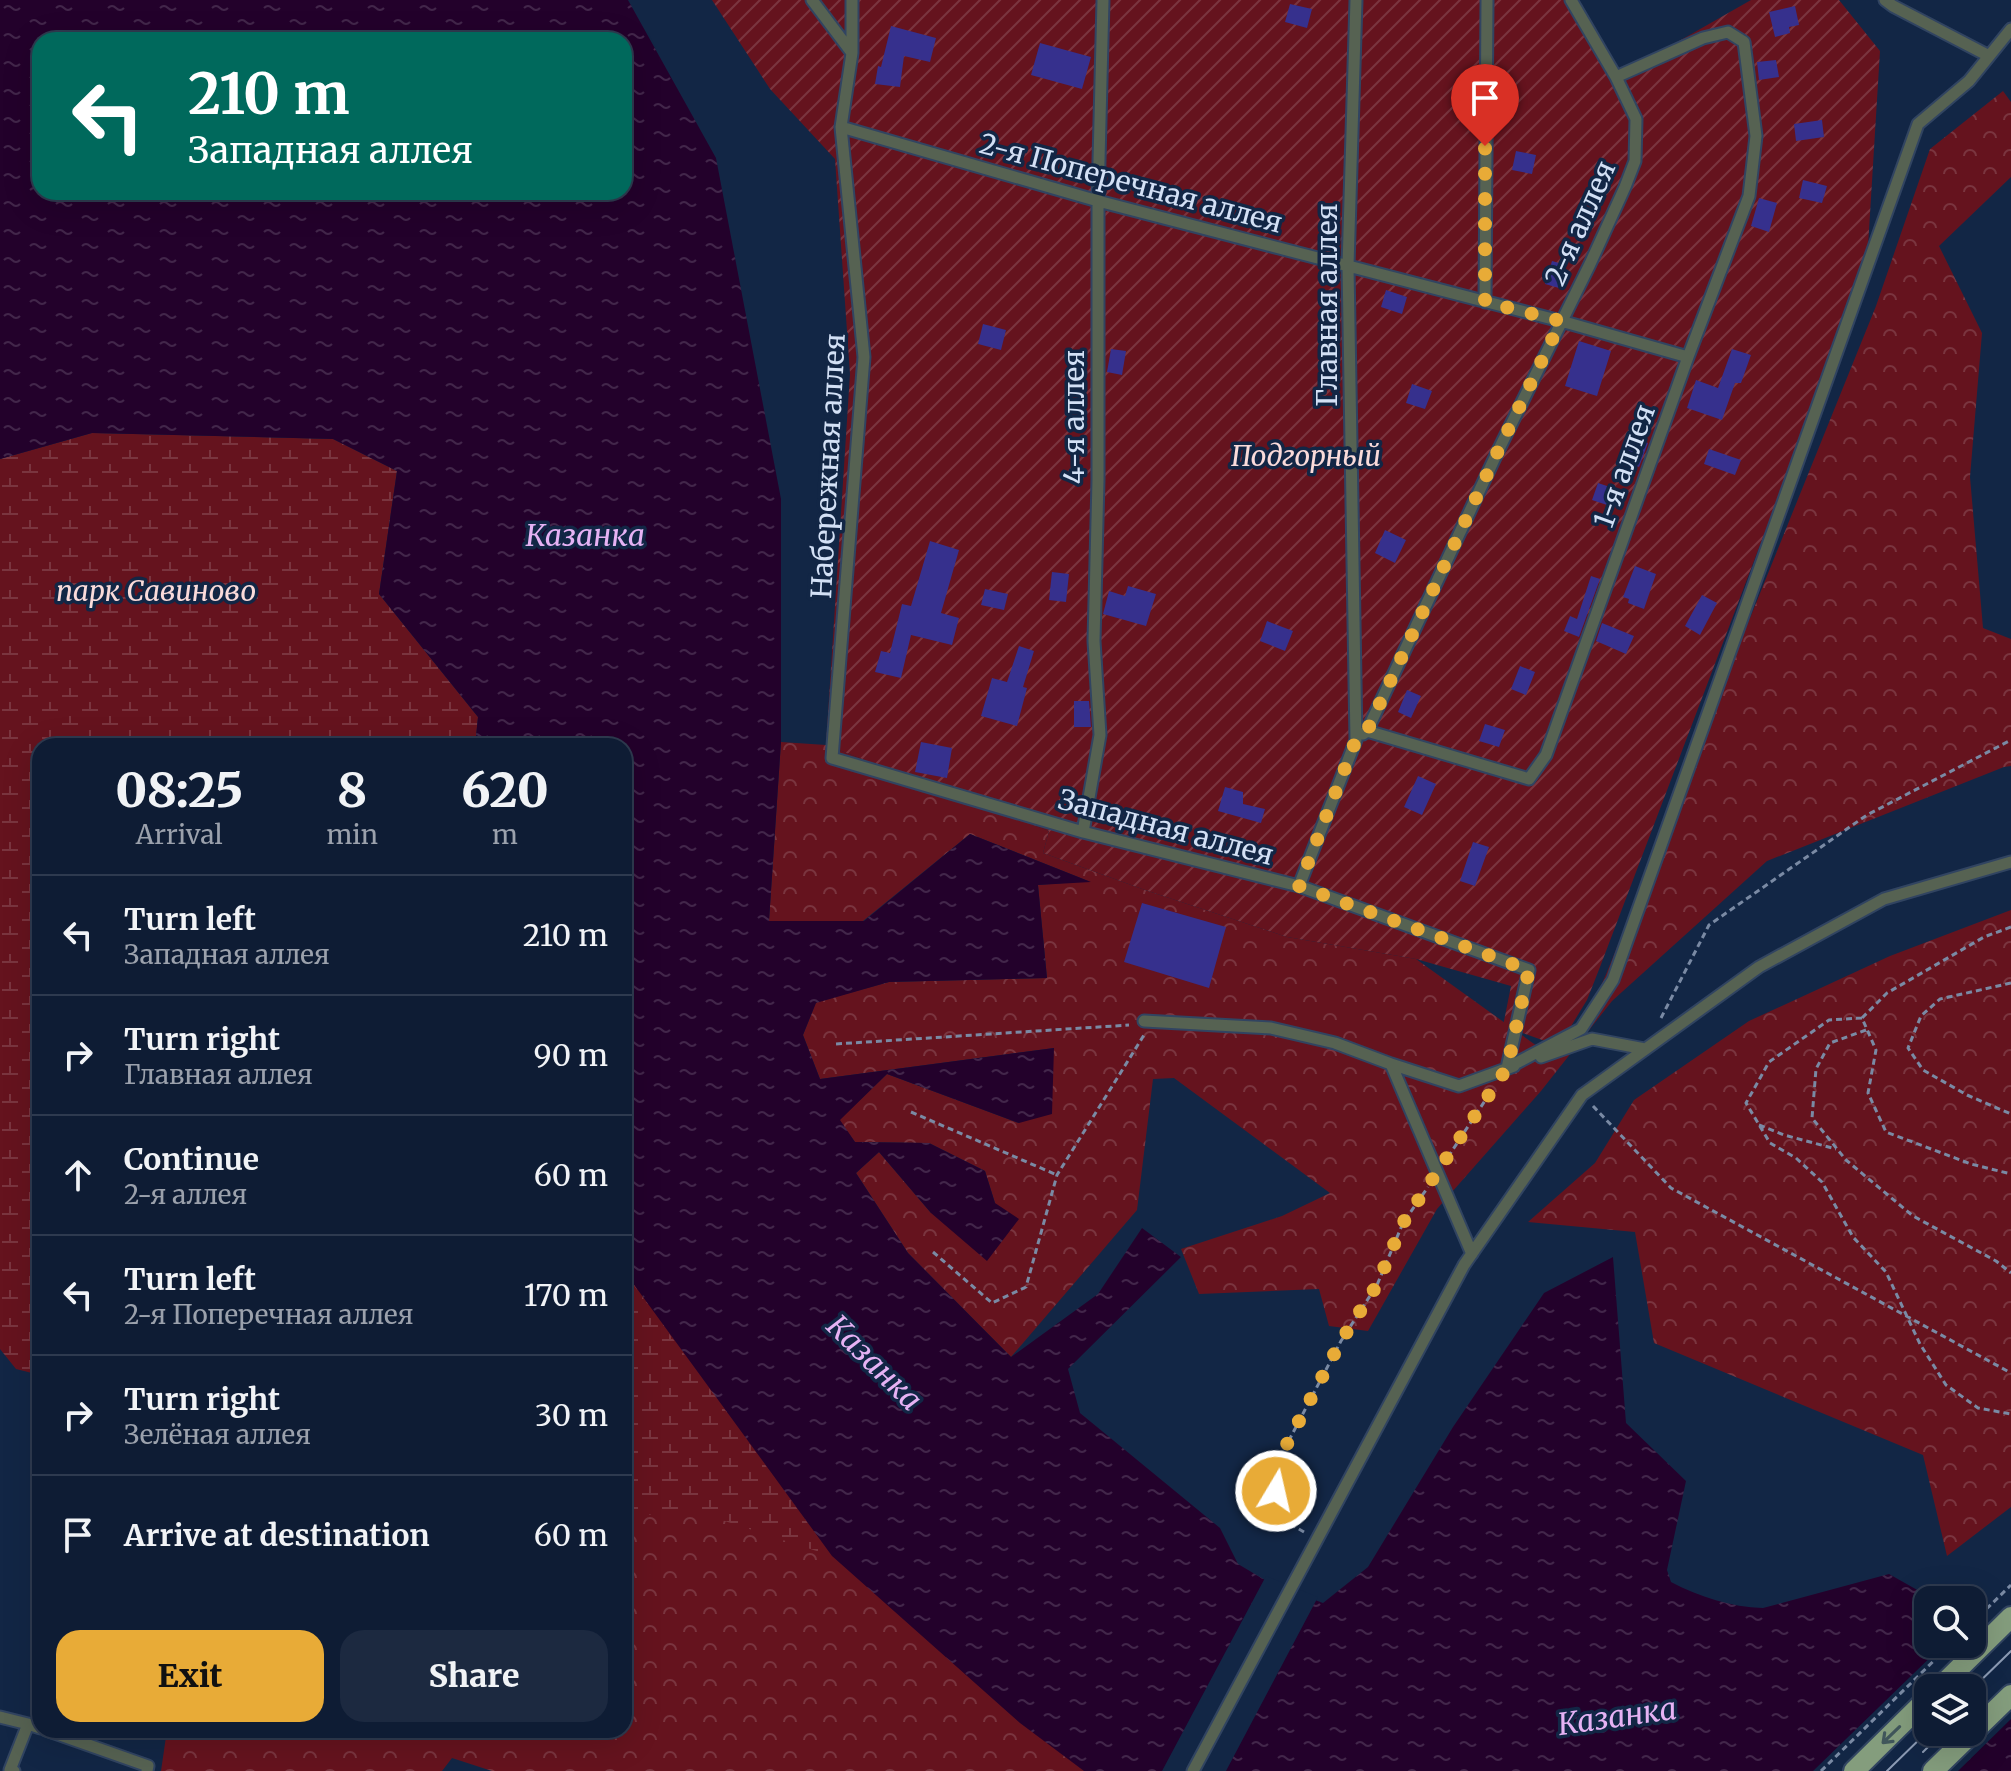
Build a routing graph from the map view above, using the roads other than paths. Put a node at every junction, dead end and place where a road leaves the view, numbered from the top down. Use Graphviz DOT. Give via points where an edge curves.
graph roads {
  1 [pos="812,0"];
  2 [pos="852,0"];
  3 [pos="1103,0"];
  4 [pos="1356,0"];
  5 [pos="1487,0"];
  6 [pos="1571,0"];
  7 [pos="1885,0"];
  8 [pos="2011,29"];
  9 [pos="852,53"];
  10 [pos="1989,56"];
  11 [pos="1616,77"];
  12 [pos="841,127"];
  13 [pos="1098,201"];
  14 [pos="1348,266"];
  15 [pos="1485,302"];
  16 [pos="1561,321"];
  17 [pos="1688,357"];
  18 [pos="1367,731"];
  19 [pos="1356,740"];
  20 [pos="832,758"];
  21 [pos="1083,832"];
  22 [pos="2011,862"];
  23 [pos="1299,886"];
  24 [pos="1144,1023"];
  25 [pos="1645,1049"];
  26 [pos="1391,1064"];
  27 [pos="1507,1068"];
  28 [pos="1472,1254"];
  29 [pos="2011,1617"];
  30 [pos="1953,1674"];
  31 [pos="2011,1695"];
  32 [pos="1914,1712"];
  33 [pos="0,1717"];
  34 [pos="32,1725"];
  35 [pos="32,1730"];
  36 [pos="69,1738"];
  37 [pos="14,1771"];
  38 [pos="147,1771"];
  39 [pos="1193,1771"];
  40 [pos="1854,1771"];
  41 [pos="1933,1771"];
  1 -- 9 [label="lane"];
  2 -- 9 [label="lane, Набережная аллея"];
  3 -- 13 [label="lane, 4-я аллея"];
  4 -- 14 [label="lane, Главная аллея"];
  5 -- 15 [label="lane"];
  6 -- 11 [label="lane, 2-я аллея"];
  7 -- 10 [label="lane"];
  8 -- 10 [label="lane"];
  9 -- 12 [label="lane, Набережная аллея"];
  10 -- 27 [label="lane" via="1969,81 1918,124 1613,980 1581,1029"];
  11 -- 16 [label="lane, 2-я аллея" via="1636,119 1635,161"];
  11 -- 17 [label="lane, 1-я аллея" via="1703,38 1728,32 1744,42 1756,136 1749,196"];
  12 -- 13 [label="lane, 2-я Поперечная аллея"];
  12 -- 20 [label="lane, Набережная аллея" via="864,357"];
  13 -- 14 [label="lane, 2-я Поперечная аллея"];
  13 -- 21 [label="lane, 4-я аллея" via="1094,641 1100,735"];
  14 -- 15 [label="lane, 2-я Поперечная аллея"];
  14 -- 19 [label="lane, Главная аллея"];
  15 -- 16 [label="lane, 2-я Поперечная аллея"];
  16 -- 17 [label="lane, 2-я Поперечная аллея"];
  16 -- 18 [label="lane, 2-я аллея"];
  17 -- 18 [label="lane, 1-я аллея" via="1546,755 1529,779"];
  18 -- 19 [label="lane"];
  19 -- 23 [label="lane, Главная аллея"];
  20 -- 21 [label="lane, Западная аллея"];
  21 -- 23 [label="lane, Западная аллея"];
  22 -- 25 [label="lane" via="1884,899 1759,967"];
  23 -- 27 [label="lane, Западная аллея" via="1529,970"];
  24 -- 26 [label="lane" via="1271,1028 1335,1043"];
  25 -- 27 [label="lane" via="1592,1039"];
  25 -- 28 [label="lane" via="1582,1095"];
  26 -- 27 [label="lane" via="1459,1086"];
  26 -- 28 [label="lane"];
  28 -- 39 [label="lane"];
  29 -- 30 [label="main road"];
  31 -- 41 [label="main road"];
  32 -- 40 [label="main road, one-way"];
  33 -- 34 [label="lane"];
  35 -- 37 [label="lane" via="10,1770"];
  36 -- 38 [label="lane" via="148,1766"];
}
